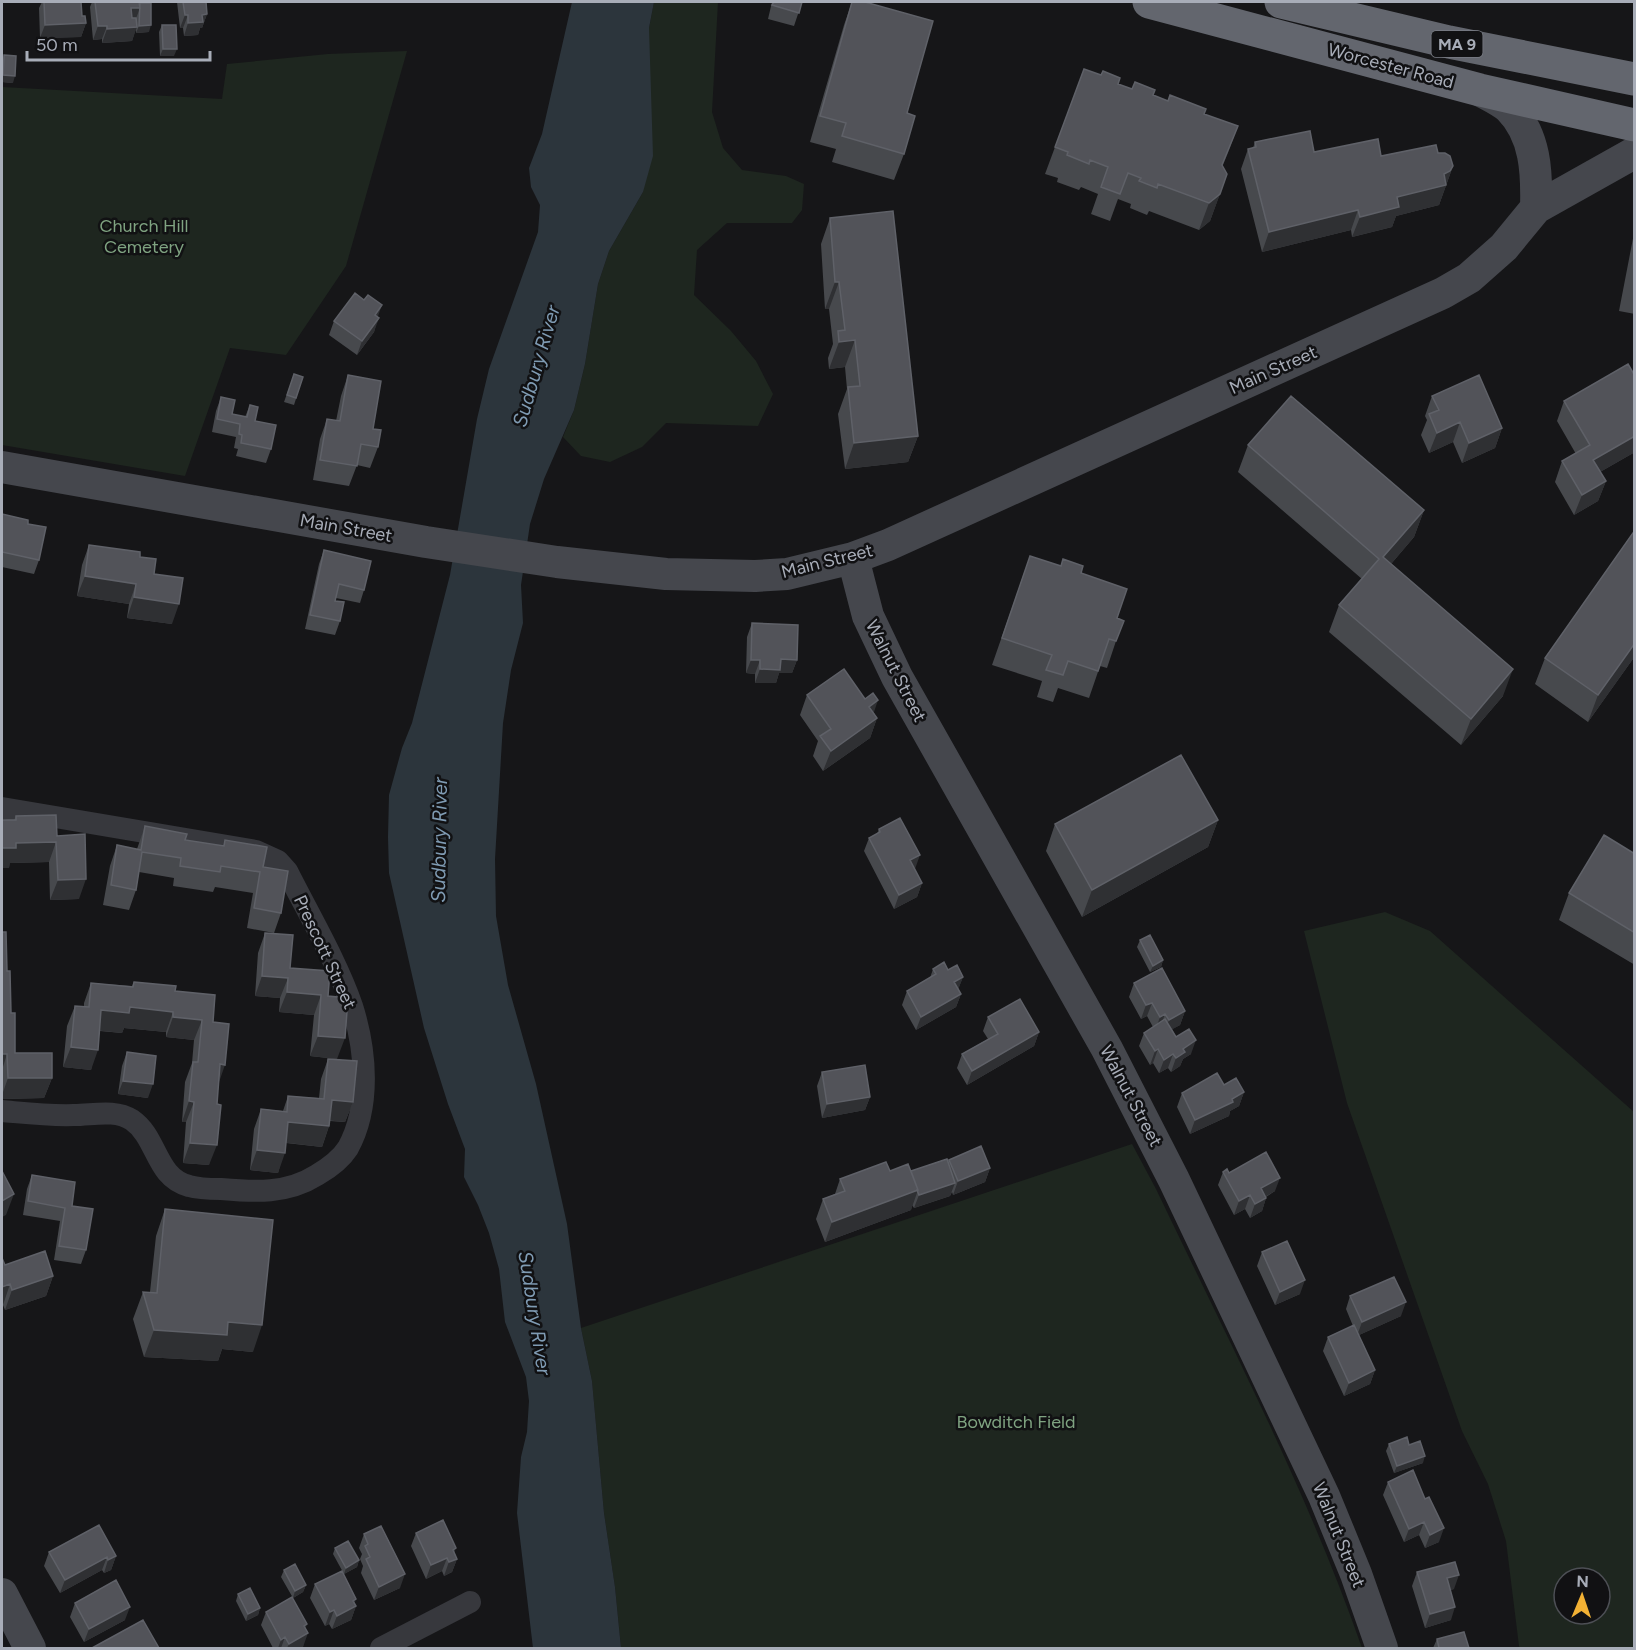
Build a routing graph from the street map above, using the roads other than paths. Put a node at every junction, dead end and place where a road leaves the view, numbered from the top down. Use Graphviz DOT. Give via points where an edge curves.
graph roads {
  1 [pos="1149,2"];
  2 [pos="1281,2"];
  3 [pos="1635,79"];
  4 [pos="1480,90"];
  5 [pos="1635,125"];
  6 [pos="1635,153"];
  7 [pos="1536,208"];
  8 [pos="2,467"];
  9 [pos="853,558"];
  10 [pos="2,808"];
  11 [pos="2,1111"];
  12 [pos="2,1594"];
  13 [pos="470,1602"];
  14 [pos="30,1648"];
  15 [pos="381,1648"];
  16 [pos="1382,1648"];
  1 -- 4 [label="highway, Worcester Road / MA 9"];
  2 -- 3 [label="highway, Worcester Road / MA 9" via="1449,42"];
  4 -- 5 [label="highway, Worcester Road / MA 9"];
  4 -- 7 [label="street" via="1507,107 1523,124 1537,178"];
  6 -- 7 [label="street, Main Street"];
  7 -- 9 [label="street, Main Street" via="1504,247 1469,278 1443,293"];
  8 -- 9 [label="street, Main Street" via="426,542 666,574 787,574"];
  9 -- 16 [label="street, Walnut Street" via="868,616 887,658 1107,1049 1179,1190 1324,1496"];
  10 -- 11 [label="street, Prescott Street" via="256,851 278,861 287,871 343,984 357,1027 364,1076 362,1104 347,1149 333,1165 315,1176 272,1191 202,1188 177,1181 160,1164 148,1135 130,1119 117,1114"];
  12 -- 14 [label="street"];
  13 -- 15 [label="street"];
}
